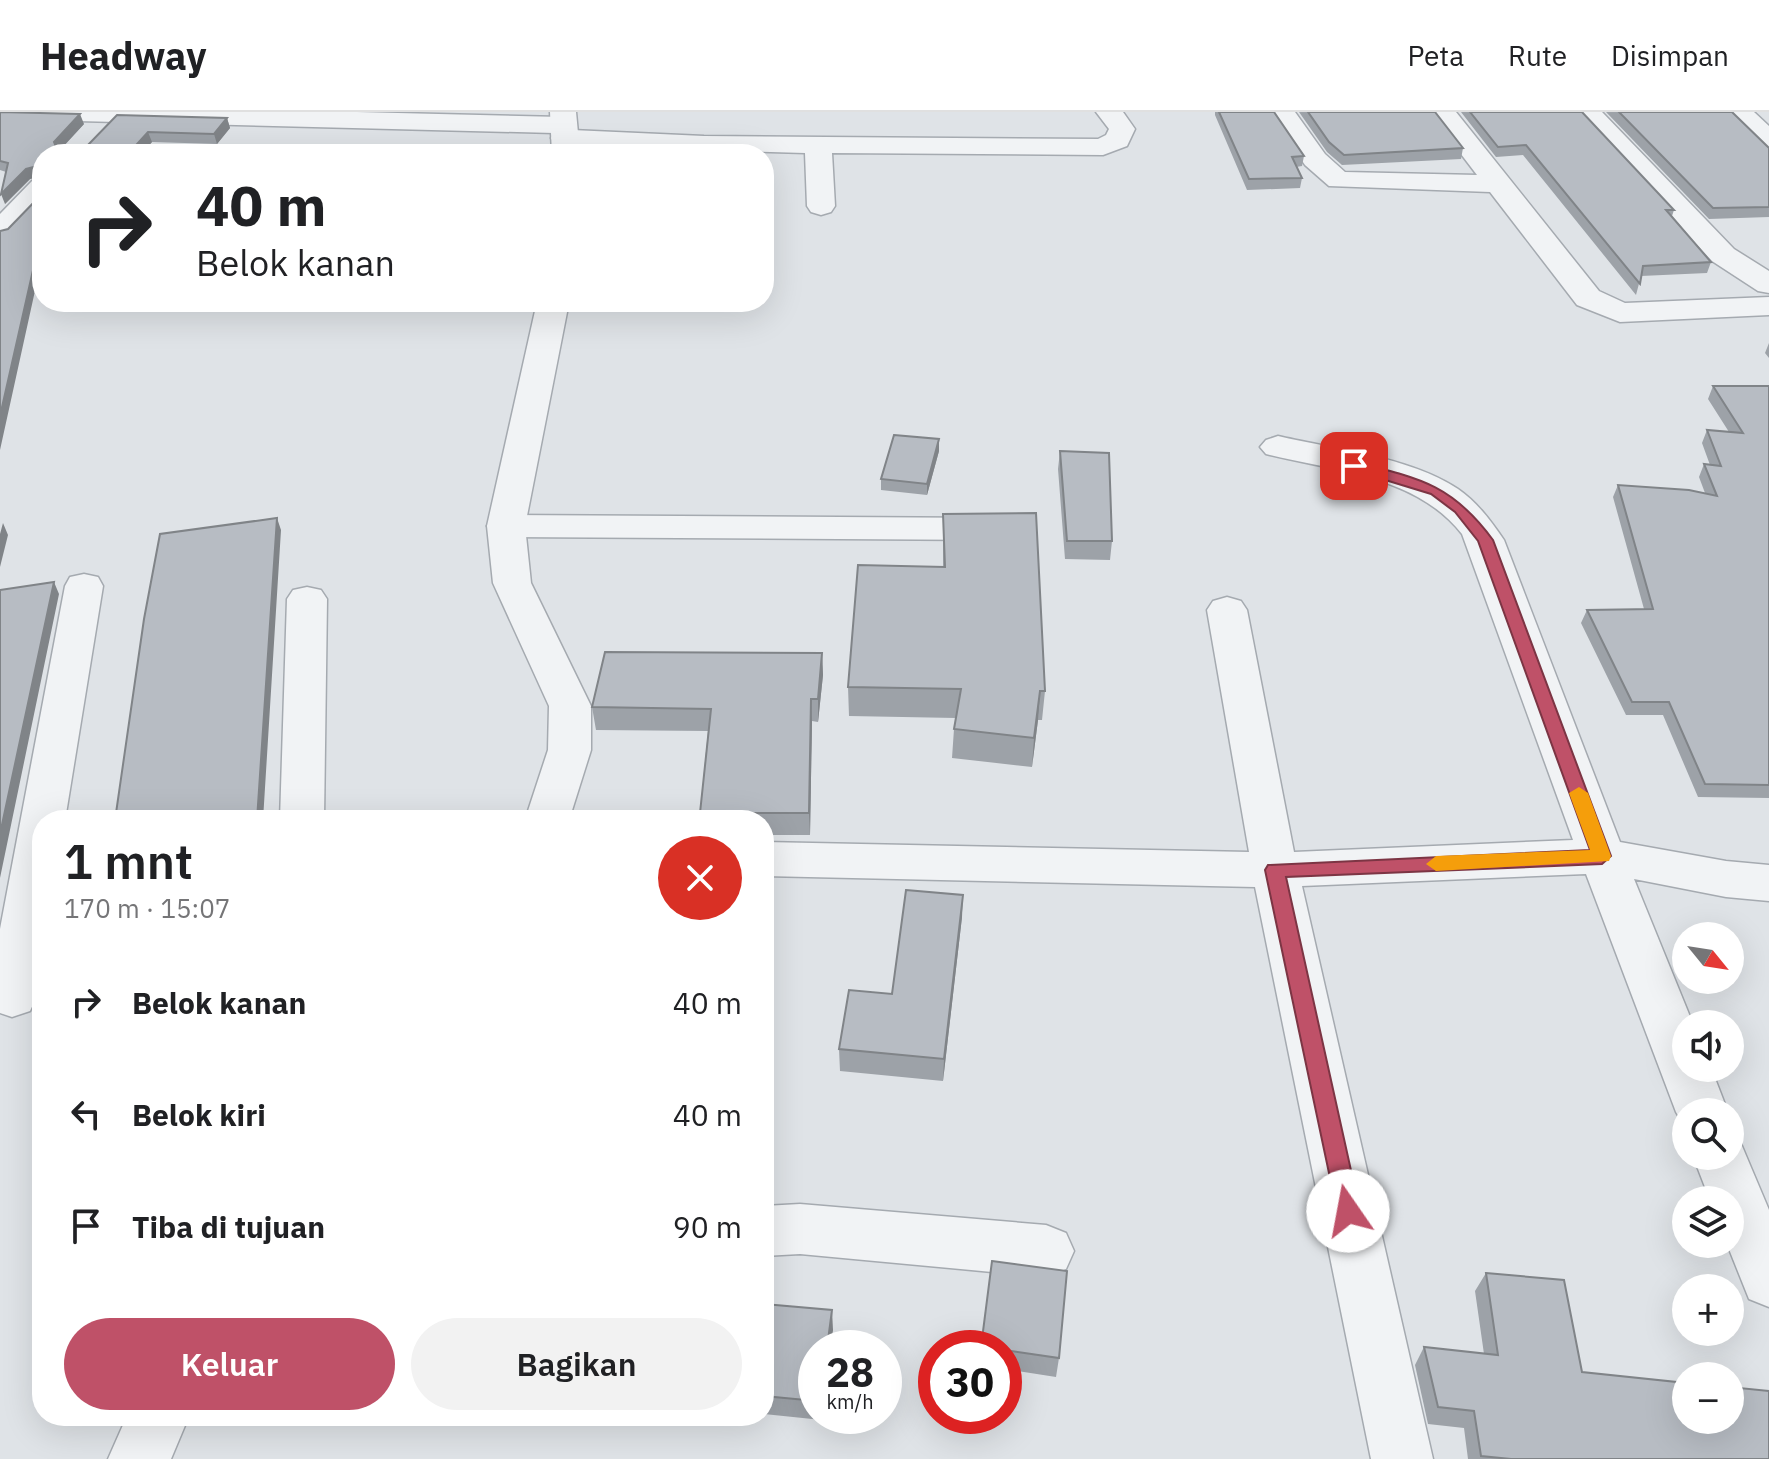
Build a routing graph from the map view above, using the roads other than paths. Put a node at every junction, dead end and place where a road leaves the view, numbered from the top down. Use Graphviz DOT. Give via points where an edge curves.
graph roads {
  1 [pos="38,112"];
  2 [pos="1109,112"];
  3 [pos="1282,112"];
  4 [pos="1442,112"];
  5 [pos="1587,112"];
  6 [pos="1739,112"];
  7 [pos="113,113"];
  8 [pos="246,116"];
  9 [pos="564,132"];
  10 [pos="92,134"];
  11 [pos="1769,141"];
  12 [pos="818,144"];
  13 [pos="1499,184"];
  14 [pos="32,197"];
  15 [pos="821,206"];
  16 [pos="0,231"];
  17 [pos="1769,250"];
  18 [pos="1723,255"];
  19 [pos="1769,284"];
  20 [pos="1769,306"];
  21 [pos="551,312"];
  22 [pos="1278,447"];
  23 [pos="506,526"];
  24 [pos="994,529"];
  25 [pos="84,586"];
  26 [pos="307,599"];
  27 [pos="1227,610"];
  28 [pos="44,810"];
  29 [pos="302,810"];
  30 [pos="551,810"];
  31 [pos="1602,856"];
  32 [pos="774,859"];
  33 [pos="1275,870"];
  34 [pos="1769,883"];
  35 [pos="32,895"];
  36 [pos="18,996"];
  37 [pos="1697,1098"];
  38 [pos="1726,1170"];
  39 [pos="774,1230"];
  40 [pos="1046,1251"];
  41 [pos="1769,1280"];
  42 [pos="154,1426"];
  43 [pos="139,1459"];
  44 [pos="1402,1459"];
  1 -- 7 [label="street"];
  2 -- 12 [label="street" via="1122,129 1117,140 1103,147"];
  3 -- 13 [label="street" via="1297,137 1339,180"];
  4 -- 13 [label="street"];
  5 -- 18 [label="street"];
  6 -- 11 [label="street"];
  7 -- 8 [label="street"];
  7 -- 10 [label="street"];
  8 -- 9 [label="street"];
  9 -- 12 [label="street" via="706,134"];
  12 -- 15 [label="street"];
  13 -- 20 [label="street" via="1588,298 1602,307 1620,313"];
  14 -- 16 [label="street"];
  17 -- 18 [label="street"];
  18 -- 19 [label="street"];
  21 -- 23 [label="street"];
  22 -- 31 [label="street" via="1422,485 1472,521 1485,540"];
  23 -- 24 [label="street"];
  23 -- 30 [label="street" via="512,583 570,706 570,757"];
  25 -- 28 [label="street"];
  26 -- 29 [label="street"];
  27 -- 33 [label="street"];
  31 -- 33 [label="street"];
  31 -- 34 [label="street"];
  31 -- 37 [label="street"];
  32 -- 33 [label="street"];
  33 -- 44 [label="street"];
  35 -- 36 [label="street"];
  38 -- 41 [label="street"];
  39 -- 40 [label="street"];
  42 -- 43 [label="street"];
}
